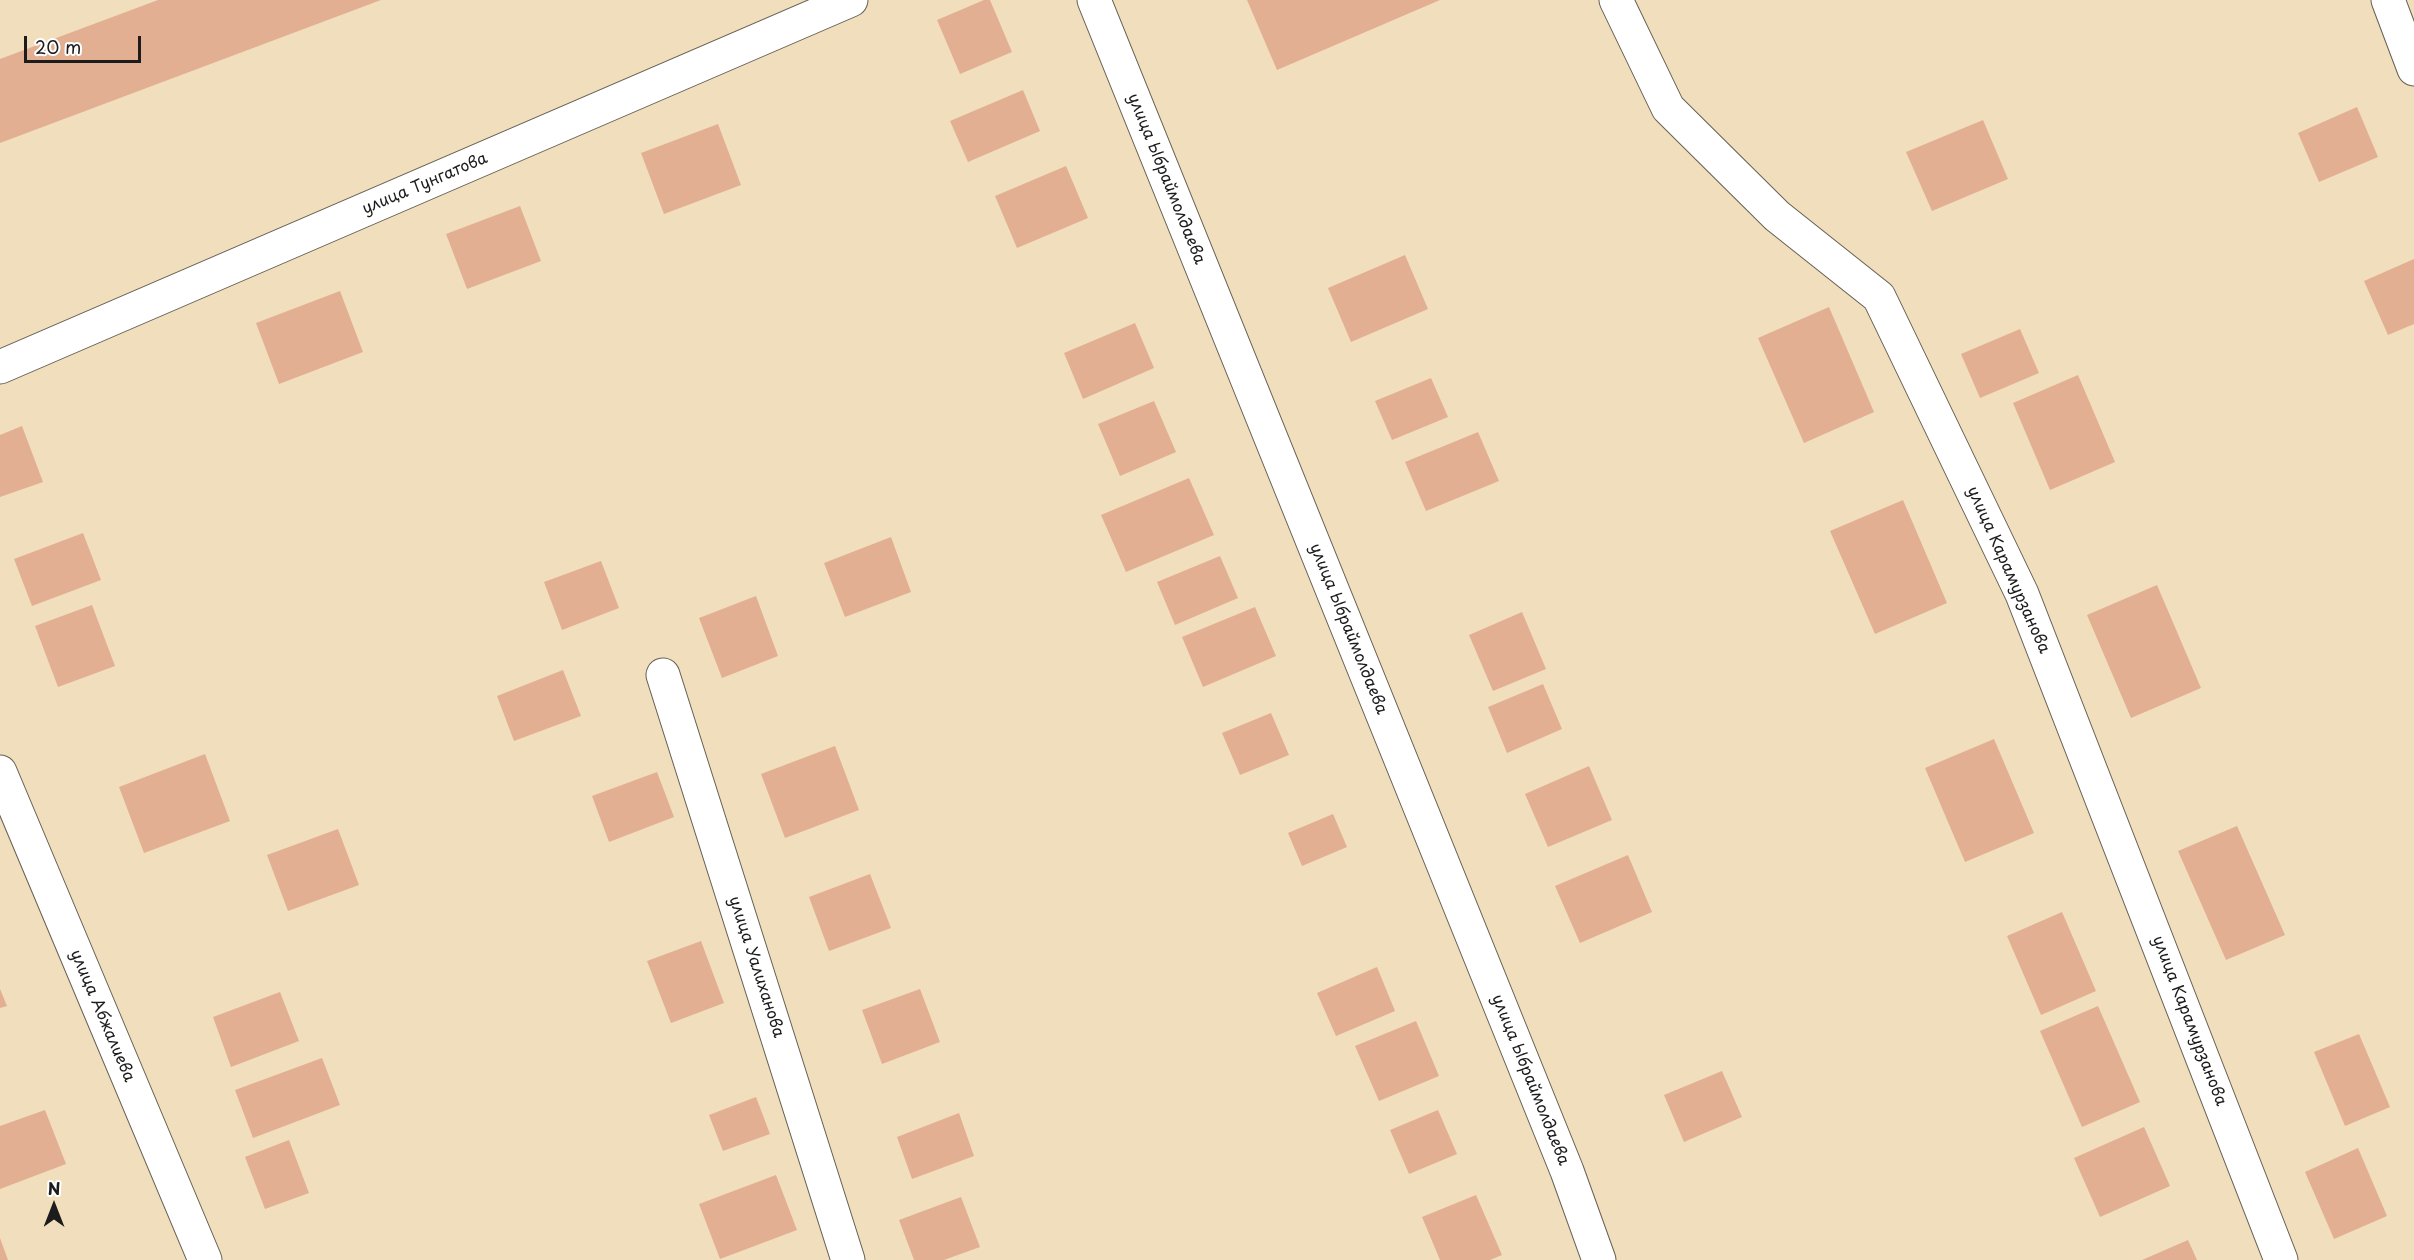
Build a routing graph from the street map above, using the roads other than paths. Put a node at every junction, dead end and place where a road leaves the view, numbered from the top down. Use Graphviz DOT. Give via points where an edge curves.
graph roads {
  1 [pos="851,0"];
  2 [pos="1094,0"];
  3 [pos="1616,0"];
  4 [pos="2388,0"];
  5 [pos="2414,69"];
  6 [pos="0,367"];
  7 [pos="663,675"];
  8 [pos="0,772"];
  9 [pos="205,1260"];
  10 [pos="848,1260"];
  11 [pos="1599,1260"];
  12 [pos="2281,1260"];
  1 -- 6 [label="street, улица Тунгатова"];
  2 -- 11 [label="street, улица Ыбраймолдаева" via="1567,1171"];
  3 -- 12 [label="street, улица Карамурзанова" via="1668,108 1777,216 1879,297 2022,594"];
  4 -- 5 [label="street"];
  7 -- 10 [label="street, улица Уалиханова"];
  8 -- 9 [label="street, улица Абжалиева"];
}
